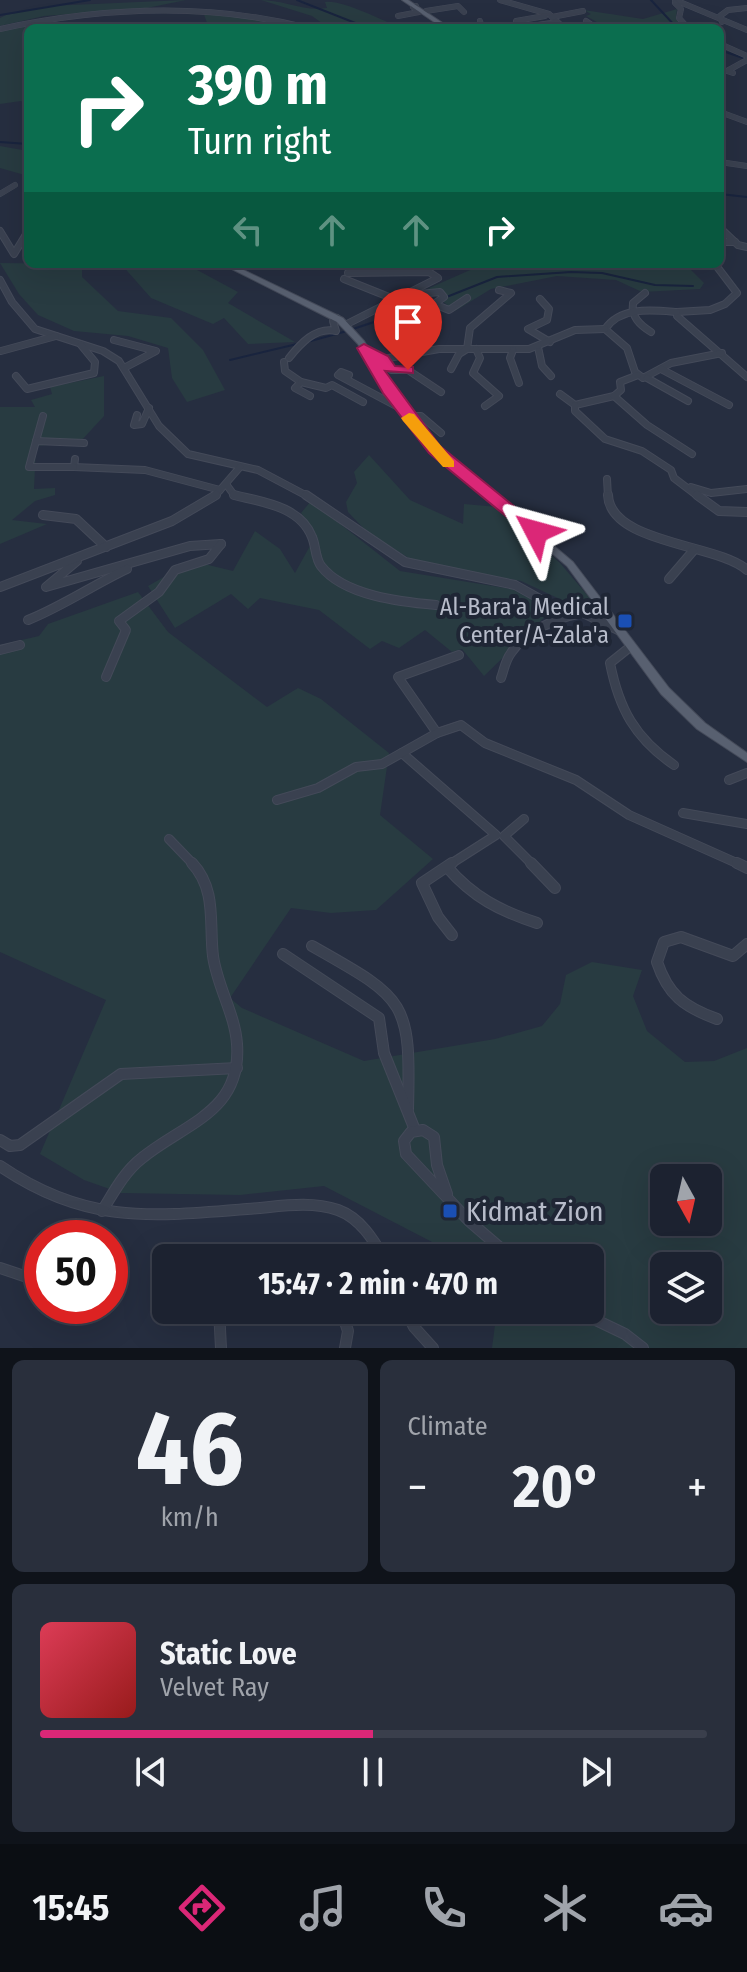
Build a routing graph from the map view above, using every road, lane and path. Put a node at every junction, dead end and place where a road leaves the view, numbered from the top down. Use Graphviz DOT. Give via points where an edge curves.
graph roads {
  1 [pos="405,0"];
  2 [pos="500,0"];
  3 [pos="674,0"];
  4 [pos="416,6"];
  5 [pos="746,7"];
  6 [pos="426,11"];
  7 [pos="583,11"];
  8 [pos="464,12"];
  9 [pos="398,16"];
  10 [pos="551,16"];
  11 [pos="480,21"];
  12 [pos="586,21"];
  13 [pos="557,22"];
  14 [pos="722,22"];
  15 [pos="24,24"];
  16 [pos="25,24"];
  17 [pos="296,24"];
  18 [pos="442,24"];
  19 [pos="481,24"];
  20 [pos="520,24"];
  21 [pos="544,24"];
  22 [pos="559,24"];
  23 [pos="590,24"];
  24 [pos="684,24"];
  25 [pos="0,29"];
  26 [pos="747,30"];
  27 [pos="724,46"];
  28 [pos="747,58"];
  29 [pos="733,73"];
  30 [pos="724,113"];
  31 [pos="747,122"];
  32 [pos="724,162"];
  33 [pos="747,166"];
  34 [pos="15,185"];
  35 [pos="0,194"];
  36 [pos="0,230"];
  37 [pos="724,232"];
  38 [pos="24,238"];
  39 [pos="724,242"];
  40 [pos="735,242"];
  41 [pos="747,247"];
  42 [pos="233,268"];
  43 [pos="719,268"];
  44 [pos="0,280"];
  45 [pos="499,290"];
  46 [pos="645,293"];
  47 [pos="467,298"];
  48 [pos="540,299"];
  49 [pos="395,301"];
  50 [pos="633,312"];
  51 [pos="677,312"];
  52 [pos="341,322"];
  53 [pos="605,329"];
  54 [pos="651,332"];
  55 [pos="56,336"];
  56 [pos="114,340"];
  57 [pos="550,342"];
  58 [pos="82,344"];
  59 [pos="538,347"];
  60 [pos="364,348"];
  61 [pos="467,349"];
  62 [pos="476,349"];
  63 [pos="513,350"];
  64 [pos="1,351"];
  65 [pos="722,353"];
  66 [pos="383,359"];
  67 [pos="124,368"];
  68 [pos="451,369"];
  69 [pos="661,369"];
  70 [pos="349,375"];
  71 [pos="638,375"];
  72 [pos="16,376"];
  73 [pos="551,376"];
  74 [pos="747,377"];
  75 [pos="647,378"];
  76 [pos="301,382"];
  77 [pos="519,383"];
  78 [pos="354,385"];
  79 [pos="345,390"];
  80 [pos="441,392"];
  81 [pos="560,394"];
  82 [pos="310,396"];
  83 [pos="614,396"];
  84 [pos="688,401"];
  85 [pos="363,402"];
  86 [pos="575,405"];
  87 [pos="729,405"];
  88 [pos="485,406"];
  89 [pos="149,408"];
  90 [pos="405,412"];
  91 [pos="137,415"];
  92 [pos="43,416"];
  93 [pos="441,433"];
  94 [pos="36,441"];
  95 [pos="84,443"];
  96 [pos="692,454"];
  97 [pos="240,467"];
  98 [pos="607,479"];
  99 [pos="223,487"];
  100 [pos="687,487"];
  101 [pos="747,489"];
  102 [pos="747,512"];
  103 [pos="43,515"];
  104 [pos="106,547"];
  105 [pos="693,551"];
  106 [pos="85,555"];
  107 [pos="129,565"];
  108 [pos="747,570"];
  109 [pos="669,579"];
  110 [pos="0,587"];
  111 [pos="436,605"];
  112 [pos="583,613"];
  113 [pos="28,620"];
  114 [pos="618,630"];
  115 [pos="20,645"];
  116 [pos="630,647"];
  117 [pos="0,650"];
  118 [pos="459,655"];
  119 [pos="106,677"];
  120 [pos="501,678"];
  121 [pos="437,733"];
  122 [pos="402,753"];
  123 [pos="747,758"];
  124 [pos="674,765"];
  125 [pos="747,773"];
  126 [pos="729,780"];
  127 [pos="277,800"];
  128 [pos="683,813"];
  129 [pos="524,819"];
  130 [pos="747,824"];
  131 [pos="500,836"];
  132 [pos="169,839"];
  133 [pos="447,867"];
  134 [pos="747,868"];
  135 [pos="555,888"];
  136 [pos="537,923"];
  137 [pos="452,935"];
  138 [pos="747,944"];
  139 [pos="312,946"];
  140 [pos="283,954"];
  141 [pos="717,1019"];
  142 [pos="237,1068"];
  143 [pos="408,1114"];
  144 [pos="415,1130"];
  145 [pos="0,1140"];
  146 [pos="435,1152"];
  147 [pos="415,1160"];
  148 [pos="0,1166"];
  149 [pos="447,1194"];
  150 [pos="102,1211"];
  151 [pos="376,1244"];
  152 [pos="496,1244"];
  153 [pos="0,1268"];
  154 [pos="24,1276"];
  155 [pos="220,1324"];
  156 [pos="346,1324"];
  157 [pos="412,1324"];
  158 [pos="604,1324"];
  159 [pos="221,1348"];
  160 [pos="345,1348"];
  161 [pos="433,1348"];
  162 [pos="643,1348"];
  1 -- 4 [label="main road"];
  2 -- 10 [label="street"];
  3 -- 14 [label="street"];
  3 -- 24 [label="street"];
  4 -- 6 [label="main road"];
  4 -- 9 [label="street" via="416,15"];
  5 -- 14 [label="street" via="723,13"];
  6 -- 8 [label="street" via="458,6"];
  6 -- 18 [label="main road"];
  7 -- 10 [label="street"];
  10 -- 13 [label="street"];
  10 -- 20 [label="street" via="516,21"];
  11 -- 19 [label="street"];
  12 -- 23 [label="street"];
  13 -- 21 [label="street"];
  13 -- 22 [label="street"];
  14 -- 26 [label="street"];
  15 -- 25 [label="street"];
  16 -- 17 [label="street" via="75,14 205,7 258,11"];
  27 -- 28 [label="street"];
  28 -- 29 [label="street" via="727,71"];
  30 -- 31 [label="street"];
  32 -- 33 [label="street"];
  34 -- 35 [label="street"];
  36 -- 38 [label="street" via="14,254"];
  37 -- 40 [label="street"];
  39 -- 40 [label="street"];
  40 -- 41 [label="street"];
  42 -- 52 [label="main road"];
  43 -- 51 [label="street" via="734,285 732,301 698,314"];
  44 -- 55 [label="street" via="29,324"];
  45 -- 61 [label="street" via="511,293 470,328"];
  46 -- 50 [label="street" via="633,303"];
  47 -- 49 [label="street" via="449,310 434,304 444,297 437,291"];
  48 -- 57 [label="street" via="549,309 547,320 528,329"];
  49 -- 49 [label="street" via="346,276 437,275 436,282"];
  49 -- 52 [label="street"];
  50 -- 51 [label="street"];
  50 -- 53 [label="street"];
  50 -- 54 [label="street"];
  51 -- 65 [label="street" via="678,319"];
  52 -- 60 [label="main road"];
  52 -- 76 [label="street" via="333,321 338,330 302,341 286,360 285,371"];
  53 -- 57 [label="street" via="575,330"];
  53 -- 71 [label="street" via="627,348"];
  55 -- 58 [label="street"];
  55 -- 64 [label="street"];
  56 -- 67 [label="street" via="156,351"];
  57 -- 59 [label="street"];
  58 -- 67 [label="street" via="111,354"];
  58 -- 72 [label="street" via="95,362 94,373 27,389"];
  59 -- 63 [label="street"];
  59 -- 73 [label="street" via="542,366"];
  60 -- 66 [label="street"];
  60 -- 90 [label="main road"];
  61 -- 62 [label="street"];
  61 -- 66 [label="street"];
  61 -- 68 [label="street"];
  62 -- 63 [label="street"];
  62 -- 88 [label="street" via="480,358 473,373 499,396"];
  63 -- 77 [label="street" via="510,358"];
  65 -- 69 [label="street"];
  65 -- 74 [label="street"];
  66 -- 80 [label="street" via="391,370 408,370"];
  67 -- 89 [label="street"];
  69 -- 75 [label="street"];
  69 -- 87 [label="street"];
  70 -- 78 [label="street" via="338,375"];
  71 -- 75 [label="street"];
  71 -- 83 [label="street" via="620,382 621,390"];
  75 -- 84 [label="street"];
  76 -- 79 [label="street"];
  76 -- 82 [label="street" via="295,388"];
  78 -- 79 [label="street"];
  78 -- 90 [label="street"];
  79 -- 85 [label="street"];
  81 -- 86 [label="street"];
  83 -- 86 [label="street"];
  83 -- 96 [label="street"];
  86 -- 100 [label="street" via="605,439 648,455"];
  89 -- 91 [label="street" via="142,424 134,425"];
  89 -- 97 [label="street" via="177,448"];
  90 -- 93 [label="street" via="421,416"];
  90 -- 114 [label="main road" via="449,464 570,564"];
  92 -- 94 [label="street"];
  94 -- 95 [label="street"];
  94 -- 99 [label="street" via="29,467 74,463 145,470"];
  97 -- 99 [label="street"];
  97 -- 112 [label="street" via="292,485 405,562 515,585 549,604"];
  98 -- 105 [label="street" via="608,502 622,522"];
  99 -- 104 [label="street" via="172,521"];
  99 -- 111 [label="street" via="234,495 271,501 294,517 309,531 321,566 334,575 377,596"];
  100 -- 101 [label="street" via="711,493"];
  100 -- 102 [label="street" via="723,513"];
  103 -- 104 [label="street" via="76,519"];
  104 -- 106 [label="street"];
  105 -- 108 [label="street" via="732,559"];
  105 -- 109 [label="street"];
  106 -- 107 [label="street" via="46,587"];
  106 -- 110 [label="street"];
  107 -- 113 [label="street"];
  107 -- 119 [label="street" via="190,546 221,544 209,559 171,570 151,600 119,621 126,630"];
  112 -- 114 [label="street"];
  112 -- 120 [label="street" via="554,620 519,645 508,656"];
  114 -- 116 [label="main road"];
  115 -- 117 [label="street"];
  116 -- 123 [label="main road" via="676,703"];
  116 -- 124 [label="street" via="610,663 616,696 647,748"];
  118 -- 121 [label="street" via="398,677"];
  121 -- 122 [label="street"];
  121 -- 134 [label="street" via="461,725 485,743 576,780 629,815"];
  122 -- 127 [label="street"];
  122 -- 131 [label="street"];
  125 -- 126 [label="street"];
  128 -- 130 [label="street"];
  129 -- 131 [label="street"];
  131 -- 133 [label="street"];
  131 -- 135 [label="street"];
  132 -- 142 [label="street" via="197,869 210,894 213,958 237,1041"];
  133 -- 136 [label="street" via="466,889 501,911"];
  133 -- 137 [label="street" via="422,883"];
  138 -- 141 [label="street" via="733,956 681,937 664,942 657,962 672,998"];
  139 -- 143 [label="street" via="393,995 410,1039"];
  140 -- 143 [label="street" via="379,1018 384,1053"];
  142 -- 145 [label="street" via="121,1074 20,1145"];
  142 -- 150 [label="street" via="212,1114 143,1157 125,1174"];
  143 -- 144 [label="street"];
  144 -- 146 [label="street" via="431,1134"];
  144 -- 147 [label="street" via="404,1144 406,1154"];
  146 -- 147 [label="street" via="426,1160"];
  146 -- 149 [label="street"];
  147 -- 149 [label="street"];
  148 -- 150 [label="street" via="58,1203"];
  149 -- 152 [label="street"];
  150 -- 151 [label="street" via="149,1217 306,1204 341,1211"];
  153 -- 154 [label="street"];
  155 -- 159 [label="street"];
  156 -- 160 [label="street"];
  157 -- 161 [label="street"];
  158 -- 162 [label="street"];
}
